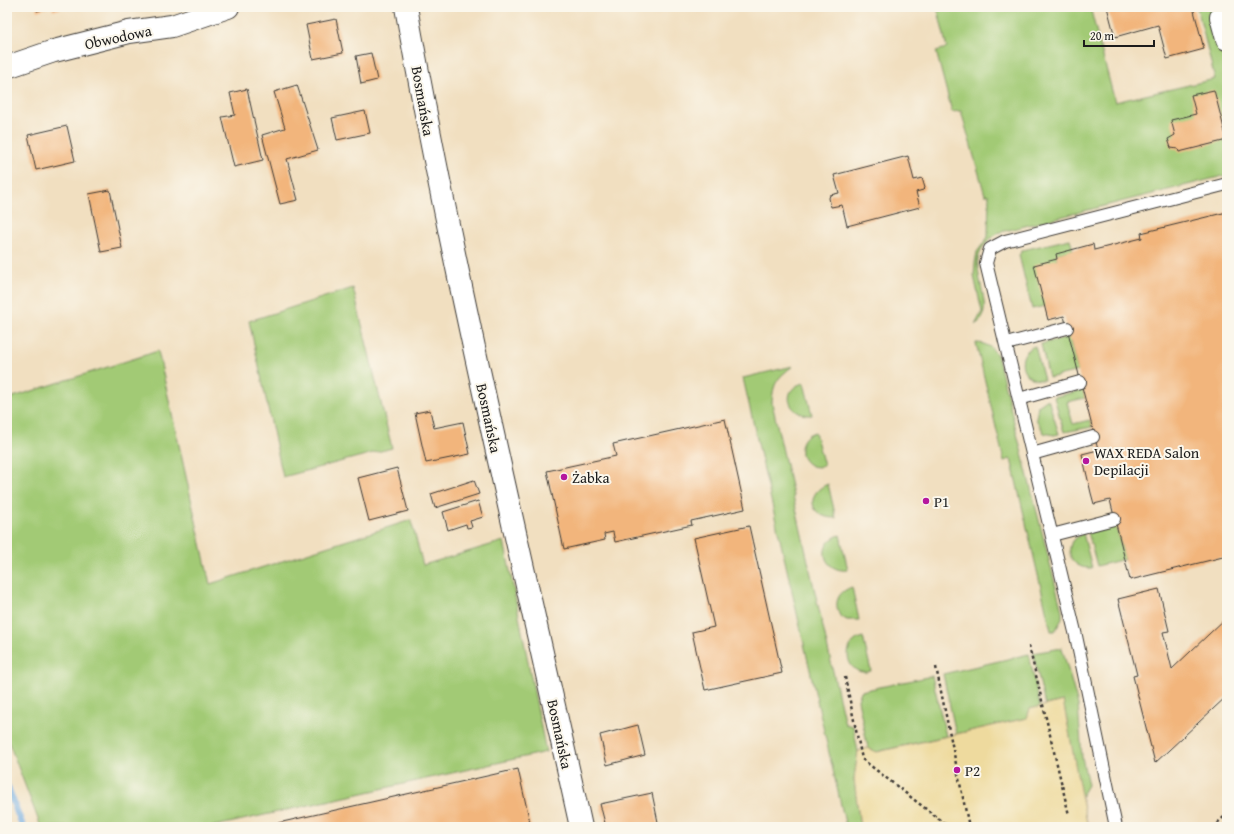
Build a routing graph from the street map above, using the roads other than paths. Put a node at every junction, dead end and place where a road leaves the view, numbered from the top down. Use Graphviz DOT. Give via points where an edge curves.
graph roads {
  1 [pos="228,7"];
  2 [pos="406,7"];
  3 [pos="1226,7"];
  4 [pos="1227,39"];
  5 [pos="7,67"];
  6 [pos="1227,184"];
  7 [pos="1066,328"];
  8 [pos="1006,344"];
  9 [pos="1080,382"];
  10 [pos="1019,399"];
  11 [pos="1093,437"];
  12 [pos="1032,454"];
  13 [pos="1114,518"];
  14 [pos="1052,534"];
  15 [pos="581,827"];
  16 [pos="1116,827"];
  1 -- 5 [label="street, Obwodowa" via="172,26 129,32 54,51"];
  2 -- 15 [label="street, Bosmańska" via="430,143"];
  3 -- 4 [label="street" via="1221,17"];
  6 -- 8 [label="lane" via="1005,241 990,249 986,263"];
  7 -- 8 [label="lane"];
  8 -- 10 [label="lane"];
  9 -- 10 [label="lane"];
  10 -- 12 [label="lane"];
  11 -- 12 [label="lane"];
  12 -- 14 [label="lane"];
  13 -- 14 [label="lane"];
  14 -- 16 [label="lane"];
}
